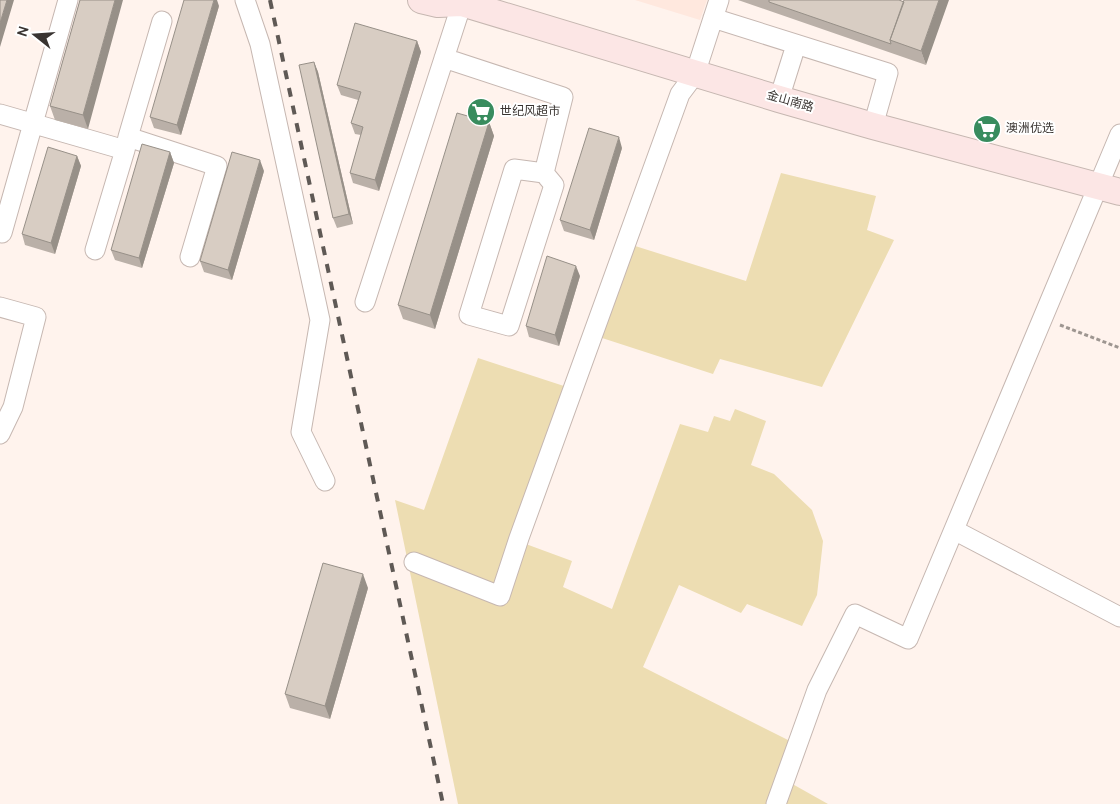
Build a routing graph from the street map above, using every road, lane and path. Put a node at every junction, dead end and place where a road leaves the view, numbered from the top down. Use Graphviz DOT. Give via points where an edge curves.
graph roads {
  1 [pos="68,0"];
  2 [pos="245,0"];
  3 [pos="421,0"];
  4 [pos="719,0"];
  5 [pos="460,1"];
  6 [pos="713,18"];
  7 [pos="162,22"];
  8 [pos="796,45"];
  9 [pos="444,58"];
  10 [pos="695,74"];
  11 [pos="779,99"];
  12 [pos="0,114"];
  13 [pos="33,123"];
  14 [pos="872,126"];
  15 [pos="1120,134"];
  16 [pos="126,144"];
  17 [pos="544,173"];
  18 [pos="1108,190"];
  19 [pos="2,233"];
  20 [pos="95,250"];
  21 [pos="190,257"];
  22 [pos="365,302"];
  23 [pos="0,307"];
  24 [pos="1043,318"];
  25 [pos="1120,348"];
  26 [pos="0,434"];
  27 [pos="325,481"];
  28 [pos="954,530"];
  29 [pos="414,562"];
  30 [pos="1120,617"];
  31 [pos="776,804"];
  1 -- 13 [label="street"];
  2 -- 27 [label="street" via="260,44 320,320 301,432"];
  3 -- 5 [label="main road, 金山南路" via="438,4"];
  4 -- 6 [label="street"];
  5 -- 9 [label="street"];
  5 -- 10 [label="main road, 金山南路"];
  6 -- 8 [label="street"];
  6 -- 10 [label="street"];
  7 -- 16 [label="street"];
  8 -- 11 [label="street"];
  8 -- 14 [label="street" via="888,73"];
  9 -- 17 [label="street" via="563,97"];
  9 -- 22 [label="street"];
  10 -- 11 [label="main road, 金山南路"];
  10 -- 29 [label="street" via="680,94 500,596"];
  11 -- 14 [label="main road, 金山南路"];
  12 -- 13 [label="street"];
  13 -- 16 [label="street"];
  13 -- 19 [label="street"];
  14 -- 18 [label="main road, 金山南路"];
  15 -- 18 [label="street"];
  16 -- 20 [label="street"];
  16 -- 21 [label="street" via="217,166"];
  17 -- 17 [label="street" via="514,169 469,315 509,326 554,185"];
  18 -- 24 [label="street"];
  23 -- 26 [label="street" via="36,317 13,407"];
  24 -- 25 [label="path"];
  24 -- 28 [label="street"];
  28 -- 30 [label="street"];
  28 -- 31 [label="street" via="908,639 856,614 817,690"];
}
